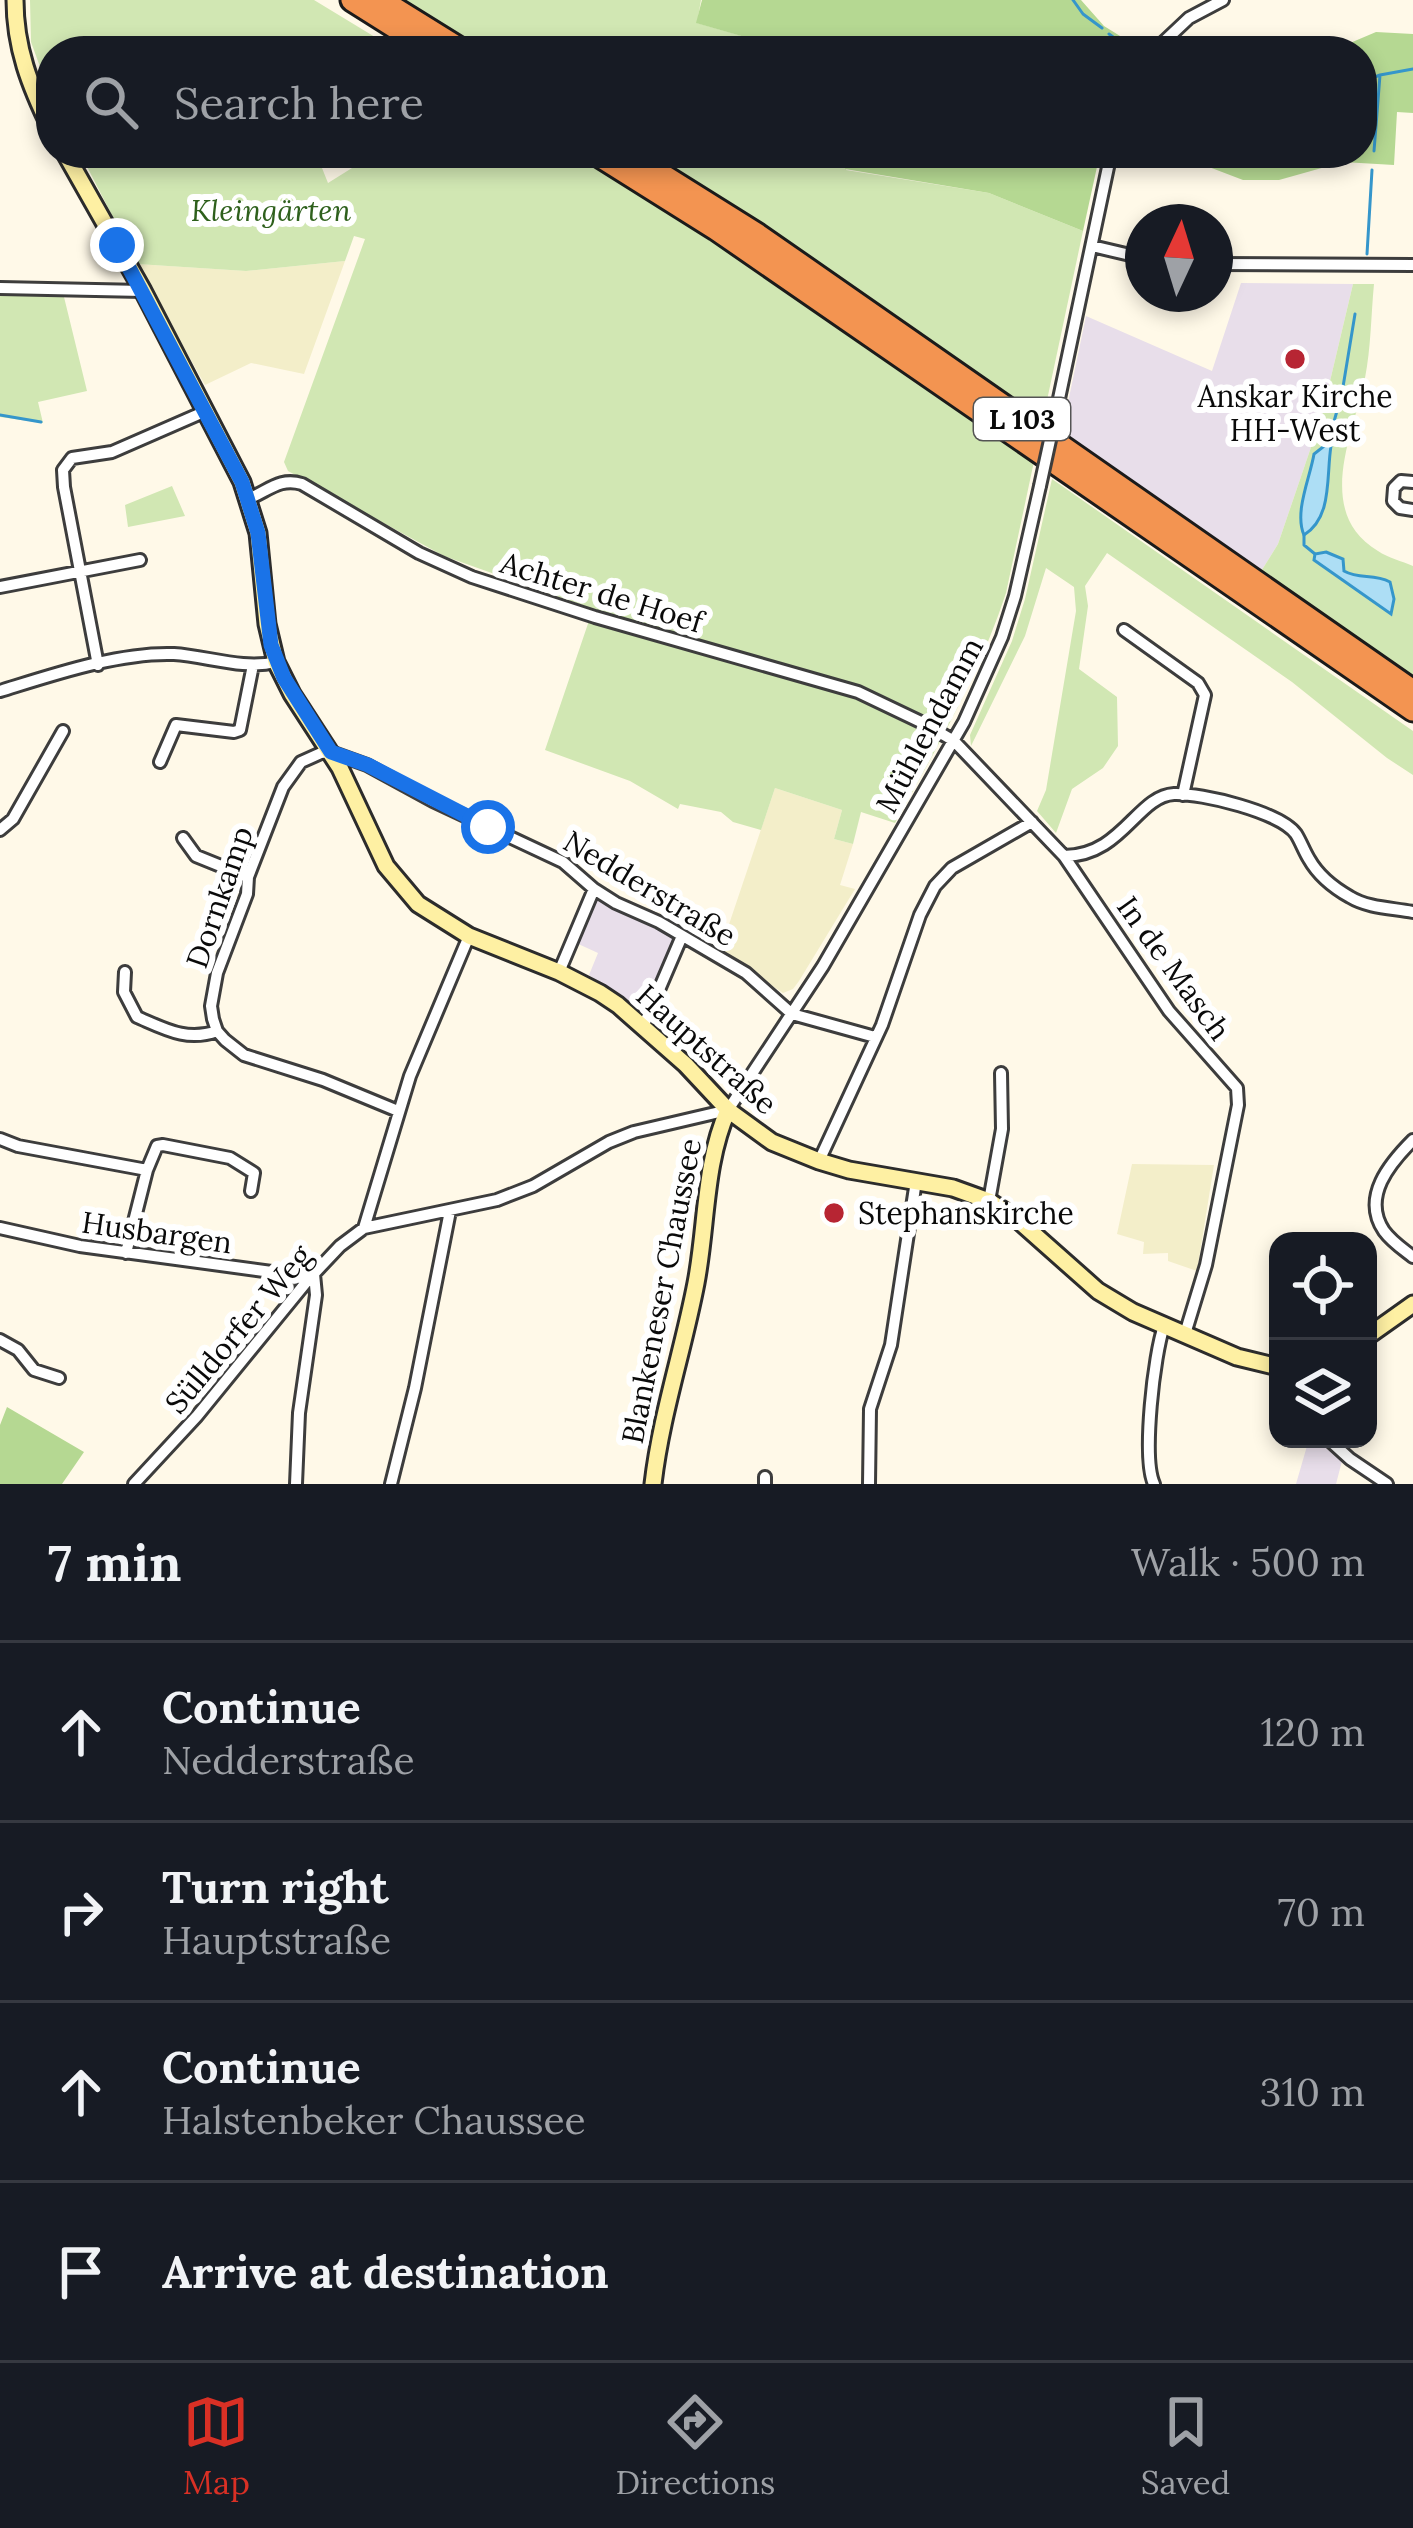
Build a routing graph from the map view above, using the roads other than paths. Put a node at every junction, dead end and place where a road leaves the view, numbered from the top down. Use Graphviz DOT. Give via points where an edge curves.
graph roads {
  1 [pos="15,0"];
  2 [pos="352,0"];
  3 [pos="381,0"];
  4 [pos="1222,0"];
  5 [pos="409,36"];
  6 [pos="439,36"];
  7 [pos="1170,36"];
  8 [pos="36,94"];
  9 [pos="72,168"];
  10 [pos="619,168"];
  11 [pos="651,168"];
  12 [pos="1108,168"];
  13 [pos="1092,246"];
  14 [pos="1125,254"];
  15 [pos="1233,264"];
  16 [pos="1413,266"];
  17 [pos="0,288"];
  18 [pos="142,291"];
  19 [pos="206,410"];
  20 [pos="1413,482"];
  21 [pos="248,499"];
  22 [pos="1413,509"];
  23 [pos="140,560"];
  24 [pos="80,572"];
  25 [pos="0,586"];
  26 [pos="1124,630"];
  27 [pos="276,662"];
  28 [pos="98,665"];
  29 [pos="253,665"];
  30 [pos="0,691"];
  31 [pos="1413,691"];
  32 [pos="1413,710"];
  33 [pos="63,731"];
  34 [pos="954,741"];
  35 [pos="331,752"];
  36 [pos="160,763"];
  37 [pos="1183,795"];
  38 [pos="1032,822"];
  39 [pos="0,830"];
  40 [pos="183,838"];
  41 [pos="1064,856"];
  42 [pos="248,877"];
  43 [pos="594,889"];
  44 [pos="1413,912"];
  45 [pos="469,936"];
  46 [pos="682,936"];
  47 [pos="125,972"];
  48 [pos="560,972"];
  49 [pos="792,1014"];
  50 [pos="644,1027"];
  51 [pos="218,1031"];
  52 [pos="875,1037"];
  53 [pos="1001,1073"];
  54 [pos="728,1110"];
  55 [pos="398,1111"];
  56 [pos="0,1139"];
  57 [pos="1413,1139"];
  58 [pos="819,1161"];
  59 [pos="147,1170"];
  60 [pos="916,1181"];
  61 [pos="251,1190"];
  62 [pos="989,1202"];
  63 [pos="450,1211"];
  64 [pos="0,1228"];
  65 [pos="364,1228"];
  66 [pos="126,1253"];
  67 [pos="1413,1257"];
  68 [pos="311,1277"];
  69 [pos="1413,1290"];
  70 [pos="1413,1304"];
  71 [pos="1393,1317"];
  72 [pos="1164,1326"];
  73 [pos="1377,1329"];
  74 [pos="1185,1334"];
  75 [pos="0,1340"];
  76 [pos="1269,1365"];
  77 [pos="59,1378"];
  78 [pos="1340,1448"];
  79 [pos="134,1484"];
  80 [pos="296,1484"];
  81 [pos="391,1484"];
  82 [pos="653,1484"];
  83 [pos="869,1484"];
  84 [pos="1154,1484"];
  85 [pos="1388,1484"];
  1 -- 8 [label="main road" via="15,31"];
  2 -- 5 [label="highway"];
  3 -- 6 [label="highway"];
  4 -- 7 [label="street"];
  9 -- 18 [label="main road, Hauptstraße"];
  10 -- 32 [label="highway, L 103"];
  11 -- 31 [label="highway, L 103"];
  12 -- 13 [label="street, Mühlendamm"];
  13 -- 14 [label="street"];
  13 -- 34 [label="street, Mühlendamm, bridge" via="1016,596"];
  15 -- 16 [label="street"];
  17 -- 18 [label="street"];
  18 -- 19 [label="main road, Hauptstraße"];
  19 -- 21 [label="main road, Hauptstraße"];
  19 -- 24 [label="street" via="67,463 62,477"];
  20 -- 22 [label="street" via="1397,484 1394,501"];
  21 -- 27 [label="main road, Hauptstraße"];
  21 -- 34 [label="street, Achter de Hoef" via="280,482 302,484 458,571 857,692"];
  23 -- 24 [label="street"];
  24 -- 25 [label="street"];
  24 -- 28 [label="street"];
  26 -- 37 [label="street" via="1205,695"];
  27 -- 29 [label="street"];
  27 -- 35 [label="main road, Hauptstraße"];
  28 -- 29 [label="street" via="174,654"];
  28 -- 30 [label="street"];
  29 -- 36 [label="street" via="240,730 176,725"];
  33 -- 39 [label="street"];
  34 -- 38 [label="street, In de Masch"];
  34 -- 49 [label="street, Mühlendamm"];
  35 -- 42 [label="street, Dornkamp" via="294,769"];
  35 -- 43 [label="street, Nedderstraße" via="563,862"];
  35 -- 45 [label="main road, Hauptstraße" via="386,866 418,904"];
  37 -- 41 [label="street" via="1160,797 1095,851"];
  37 -- 44 [label="street" via="1280,818 1329,883 1366,904"];
  38 -- 41 [label="street, In de Masch"];
  38 -- 52 [label="street" via="939,879"];
  40 -- 42 [label="street" via="196,856"];
  41 -- 74 [label="street, In de Masch" via="1169,1011 1238,1088"];
  42 -- 51 [label="street, Dornkamp" via="212,991"];
  43 -- 46 [label="street, Nedderstraße"];
  43 -- 48 [label="street"];
  45 -- 48 [label="main road, Hauptstraße"];
  45 -- 55 [label="street"];
  46 -- 49 [label="street, Nedderstraße" via="746,973"];
  46 -- 50 [label="street"];
  47 -- 51 [label="street" via="124,992 137,1017 182,1036"];
  48 -- 50 [label="main road, Hauptstraße"];
  49 -- 52 [label="street, Nedderstraße"];
  49 -- 54 [label="street, Mühlendamm"];
  50 -- 54 [label="main road, Hauptstraße"];
  51 -- 55 [label="street" via="257,1061"];
  52 -- 58 [label="street"];
  53 -- 62 [label="street" via="1002,1129"];
  54 -- 58 [label="main road, Hauptstraße" via="772,1142"];
  54 -- 63 [label="street" via="634,1132 533,1186"];
  54 -- 82 [label="main road, Blankeneser Chaussee" via="716,1139 697,1280"];
  55 -- 65 [label="street"];
  56 -- 59 [label="street"];
  57 -- 67 [label="street" via="1384,1170 1376,1204 1382,1228"];
  58 -- 60 [label="main road, Hauptstraße"];
  59 -- 61 [label="street" via="163,1145 230,1158 254,1172"];
  59 -- 66 [label="street"];
  60 -- 62 [label="main road, Hauptstraße"];
  60 -- 83 [label="street" via="893,1334 870,1408"];
  62 -- 72 [label="main road, Hauptstraße" via="1099,1291"];
  63 -- 65 [label="street"];
  63 -- 81 [label="street"];
  64 -- 66 [label="street, Husbargen"];
  65 -- 68 [label="street, Sülldorfer Weg"];
  66 -- 68 [label="street, Husbargen"];
  68 -- 79 [label="street, Sülldorfer Weg"];
  68 -- 80 [label="street" via="316,1295"];
  69 -- 71 [label="main road"];
  70 -- 71 [label="main road"];
  71 -- 73 [label="main road"];
  72 -- 74 [label="main road, Hauptstraße"];
  72 -- 84 [label="street" via="1148,1460"];
  74 -- 76 [label="main road, Hauptstraße"];
  75 -- 77 [label="street" via="34,1370"];
  78 -- 85 [label="street"];
}
